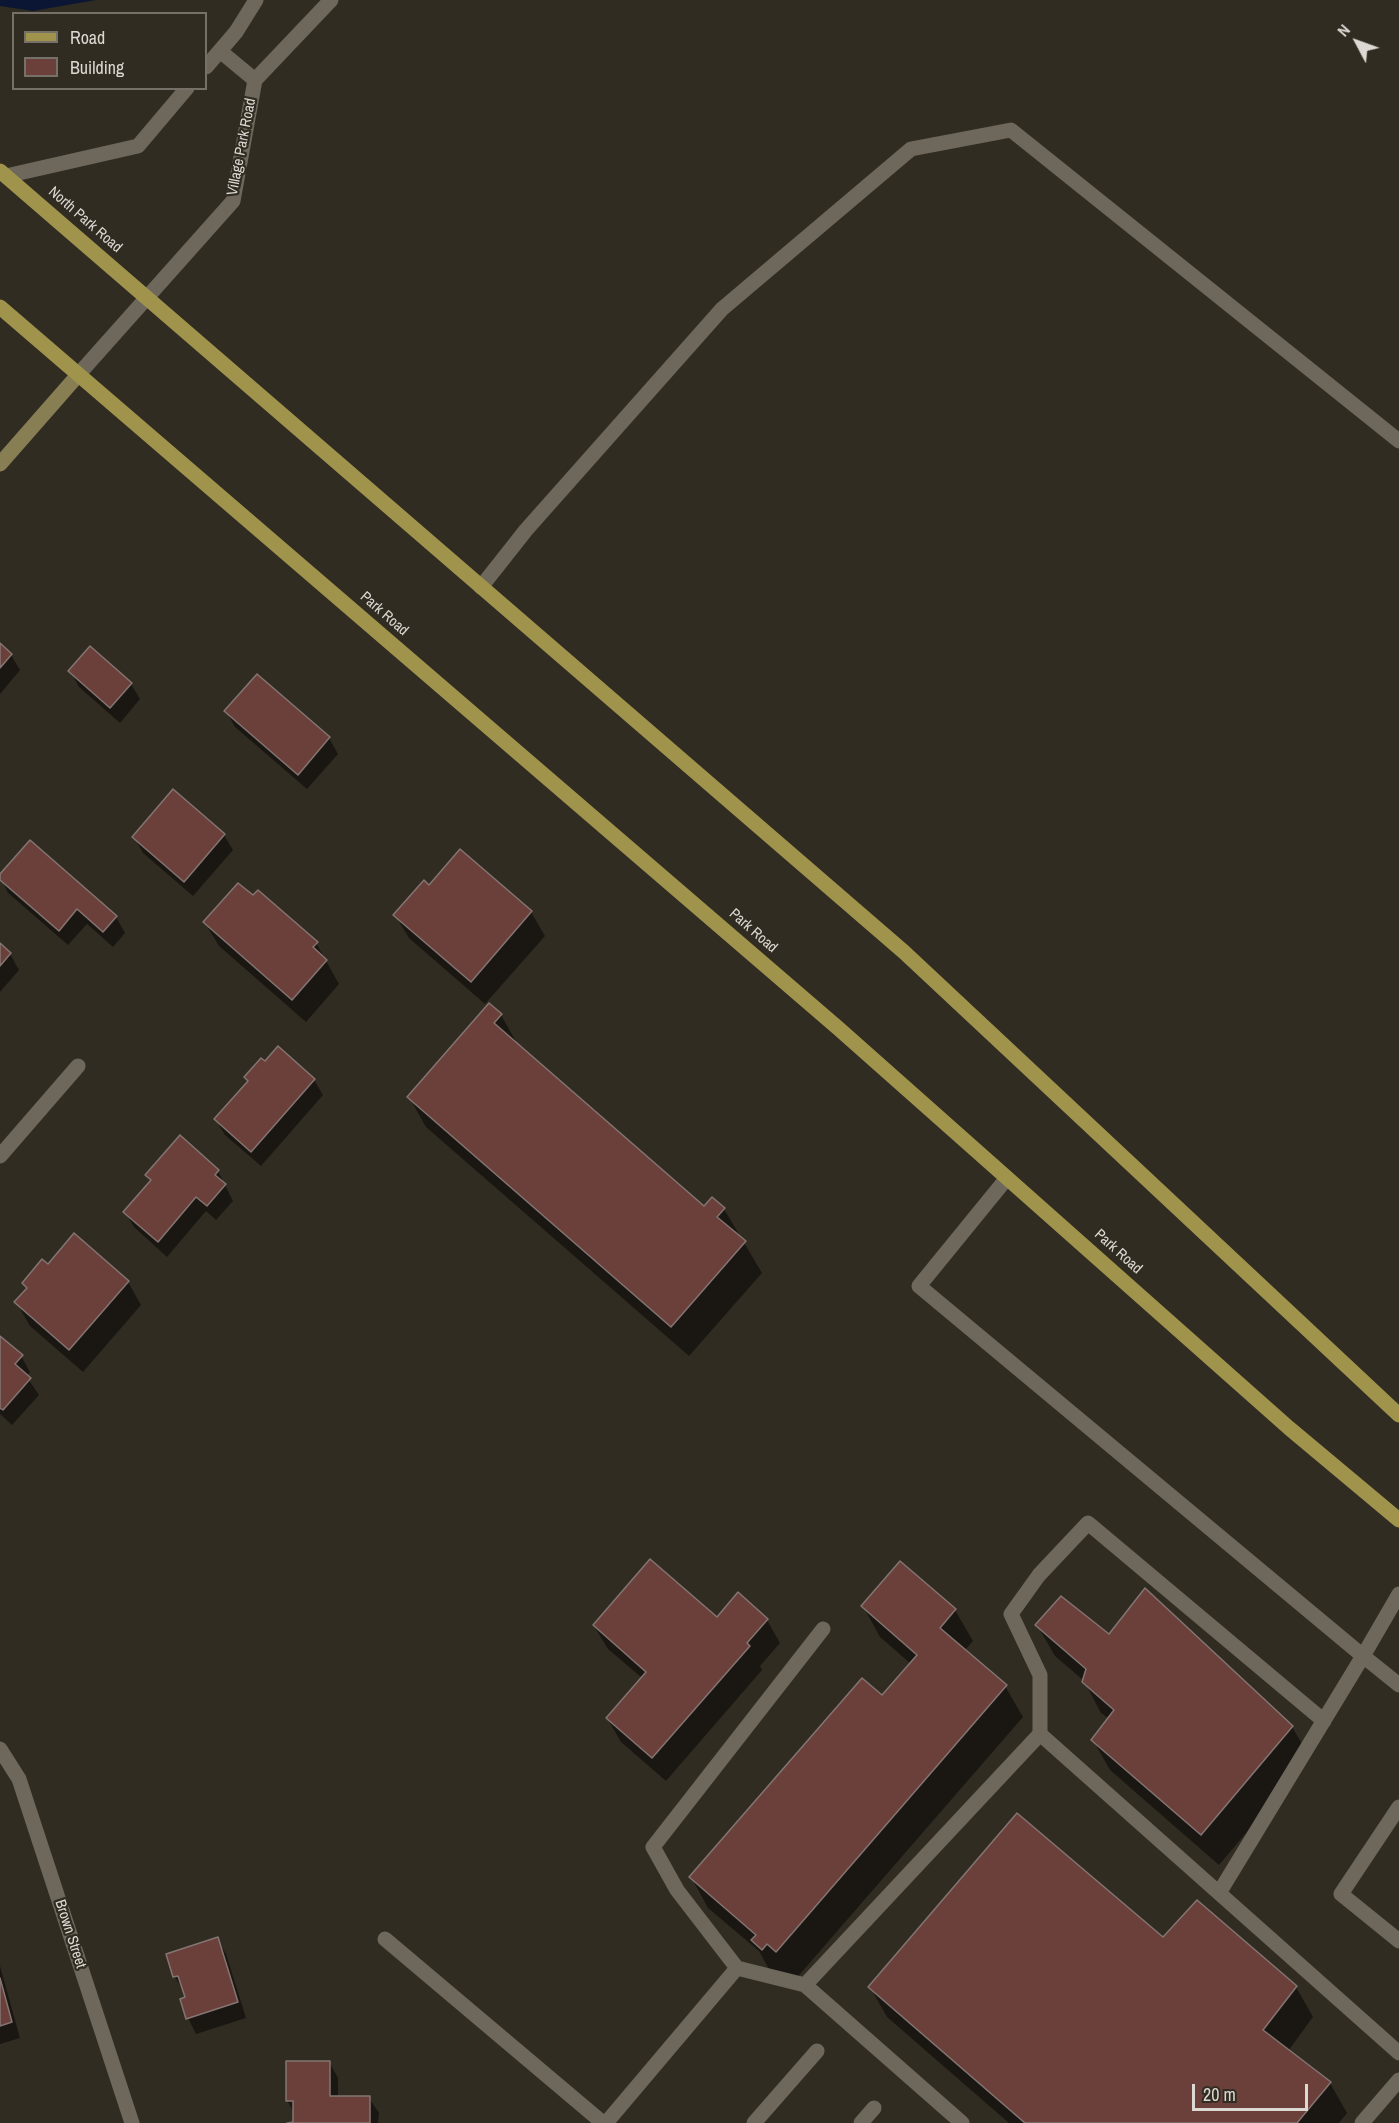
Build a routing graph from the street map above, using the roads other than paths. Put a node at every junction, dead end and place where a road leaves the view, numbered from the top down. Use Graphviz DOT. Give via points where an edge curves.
graph roads {
  1 [pos="256,0"];
  2 [pos="332,0"];
  3 [pos="220,51"];
  4 [pos="207,67"];
  5 [pos="255,80"];
  6 [pos="185,90"];
  7 [pos="3,173"];
  8 [pos="146,297"];
  9 [pos="0,307"];
  10 [pos="78,375"];
  11 [pos="1399,441"];
  12 [pos="0,464"];
  13 [pos="481,587"];
  14 [pos="78,1066"];
  15 [pos="0,1156"];
  16 [pos="1007,1178"];
  17 [pos="1399,1415"];
  18 [pos="1399,1520"];
  19 [pos="1399,1594"];
  20 [pos="823,1629"];
  21 [pos="1364,1656"];
  22 [pos="1399,1686"];
  23 [pos="1324,1721"];
  24 [pos="1040,1734"];
  25 [pos="0,1749"];
  26 [pos="1399,1807"];
  27 [pos="1219,1893"];
  28 [pos="385,1939"];
  29 [pos="1399,1941"];
  30 [pos="737,1968"];
  31 [pos="805,1985"];
  32 [pos="817,2051"];
  33 [pos="1399,2053"];
  34 [pos="1399,2080"];
  35 [pos="874,2108"];
  36 [pos="132,2123"];
  37 [pos="605,2123"];
  38 [pos="754,2123"];
  39 [pos="861,2123"];
  40 [pos="962,2123"];
  41 [pos="1362,2123"];
  1 -- 3 [label="street"];
  2 -- 5 [label="street, Village Park Road"];
  3 -- 4 [label="street"];
  3 -- 5 [label="street"];
  5 -- 8 [label="street, Village Park Road" via="233,201"];
  6 -- 7 [label="street" via="138,146"];
  7 -- 8 [label="main road, North Park Road"];
  8 -- 10 [label="street, Village Park Road"];
  8 -- 13 [label="main road"];
  9 -- 10 [label="main road"];
  10 -- 12 [label="street"];
  10 -- 16 [label="main road, Park Road"];
  11 -- 13 [label="street" via="1011,130 910,149 722,309 526,530"];
  13 -- 17 [label="main road" via="903,952"];
  14 -- 15 [label="street"];
  16 -- 18 [label="main road, Park Road"];
  16 -- 21 [label="street" via="920,1286"];
  19 -- 21 [label="street"];
  20 -- 30 [label="street" via="653,1847 677,1890"];
  21 -- 22 [label="street"];
  21 -- 23 [label="street"];
  23 -- 24 [label="street" via="1088,1522 1011,1614 1040,1675"];
  23 -- 27 [label="street"];
  24 -- 27 [label="street"];
  24 -- 31 [label="street"];
  25 -- 36 [label="street, Brown Street" via="19,1779"];
  26 -- 29 [label="street" via="1341,1894"];
  27 -- 33 [label="street"];
  28 -- 37 [label="street"];
  30 -- 31 [label="street"];
  30 -- 37 [label="street"];
  31 -- 40 [label="street"];
  32 -- 38 [label="street"];
  34 -- 41 [label="street"];
  35 -- 39 [label="street"];
}
